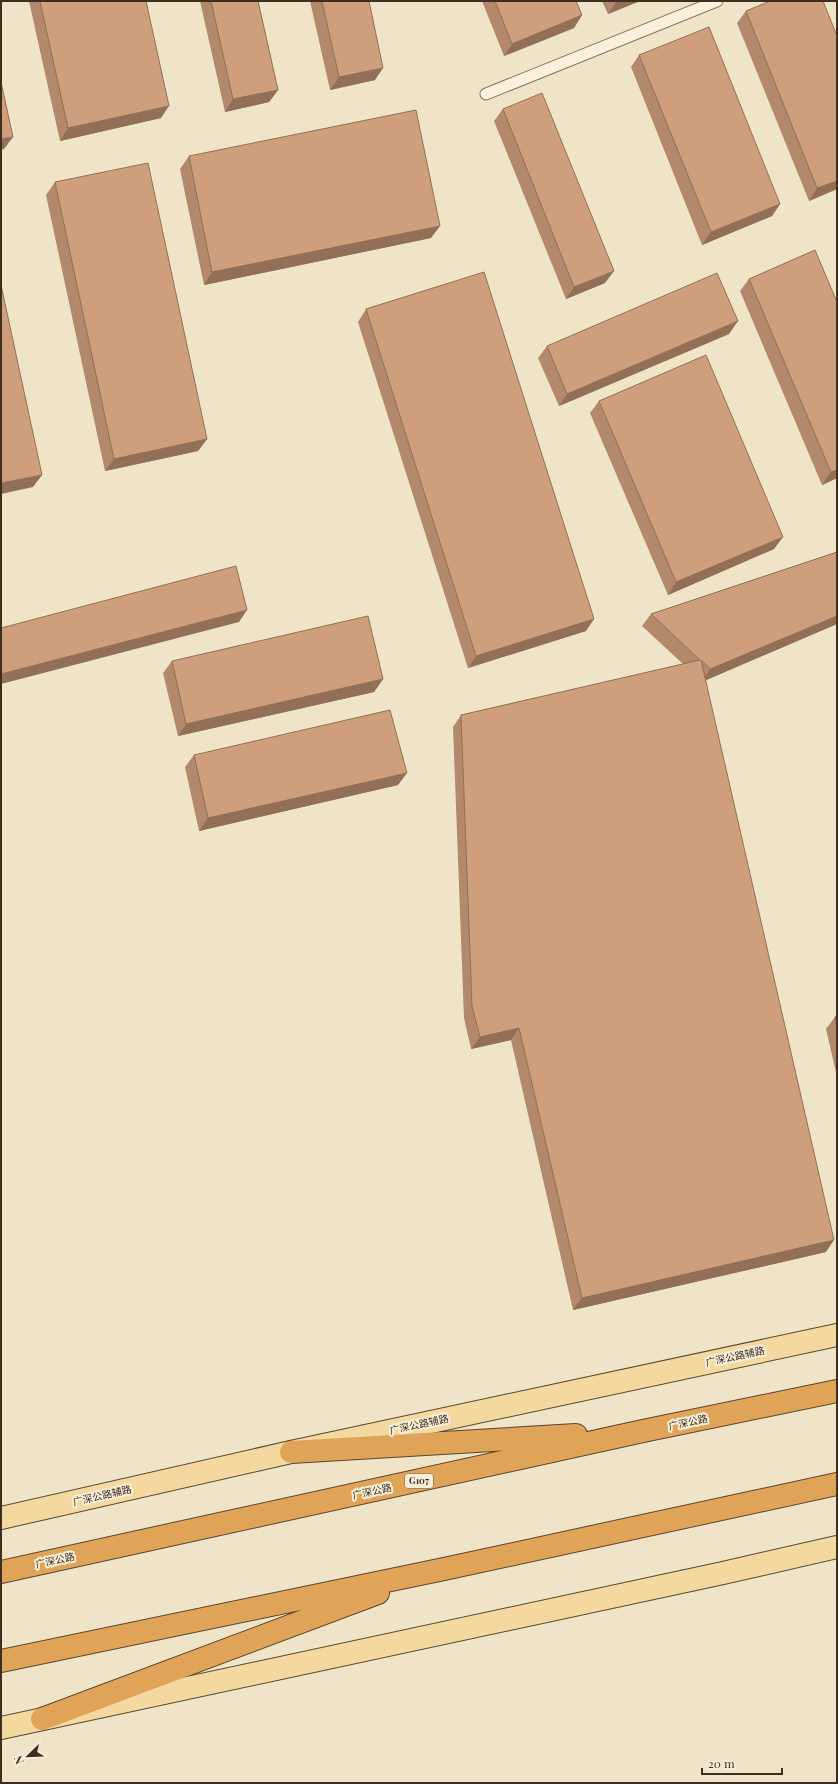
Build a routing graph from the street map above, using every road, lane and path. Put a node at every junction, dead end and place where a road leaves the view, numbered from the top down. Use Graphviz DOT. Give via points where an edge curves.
graph roads {
  1 [pos="717,1"];
  2 [pos="486,94"];
  3 [pos="837,1335"];
  4 [pos="837,1391"];
  5 [pos="643,1431"];
  6 [pos="290,1452"];
  7 [pos="837,1484"];
  8 [pos="1,1518"];
  9 [pos="837,1547"];
  10 [pos="444,1569"];
  11 [pos="1,1572"];
  12 [pos="1,1661"];
  13 [pos="42,1719"];
  14 [pos="1,1728"];
  1 -- 2 [label="lane"];
  3 -- 6 [label="main road, 广深公路辅路"];
  4 -- 5 [label="highway, 广深公路 / G107"];
  5 -- 6 [label="highway"];
  5 -- 11 [label="highway, 广深公路 / G107"];
  6 -- 8 [label="main road, 广深公路辅路"];
  7 -- 10 [label="highway"];
  9 -- 13 [label="main road"];
  10 -- 12 [label="highway"];
  10 -- 13 [label="highway"];
  13 -- 14 [label="main road"];
}
